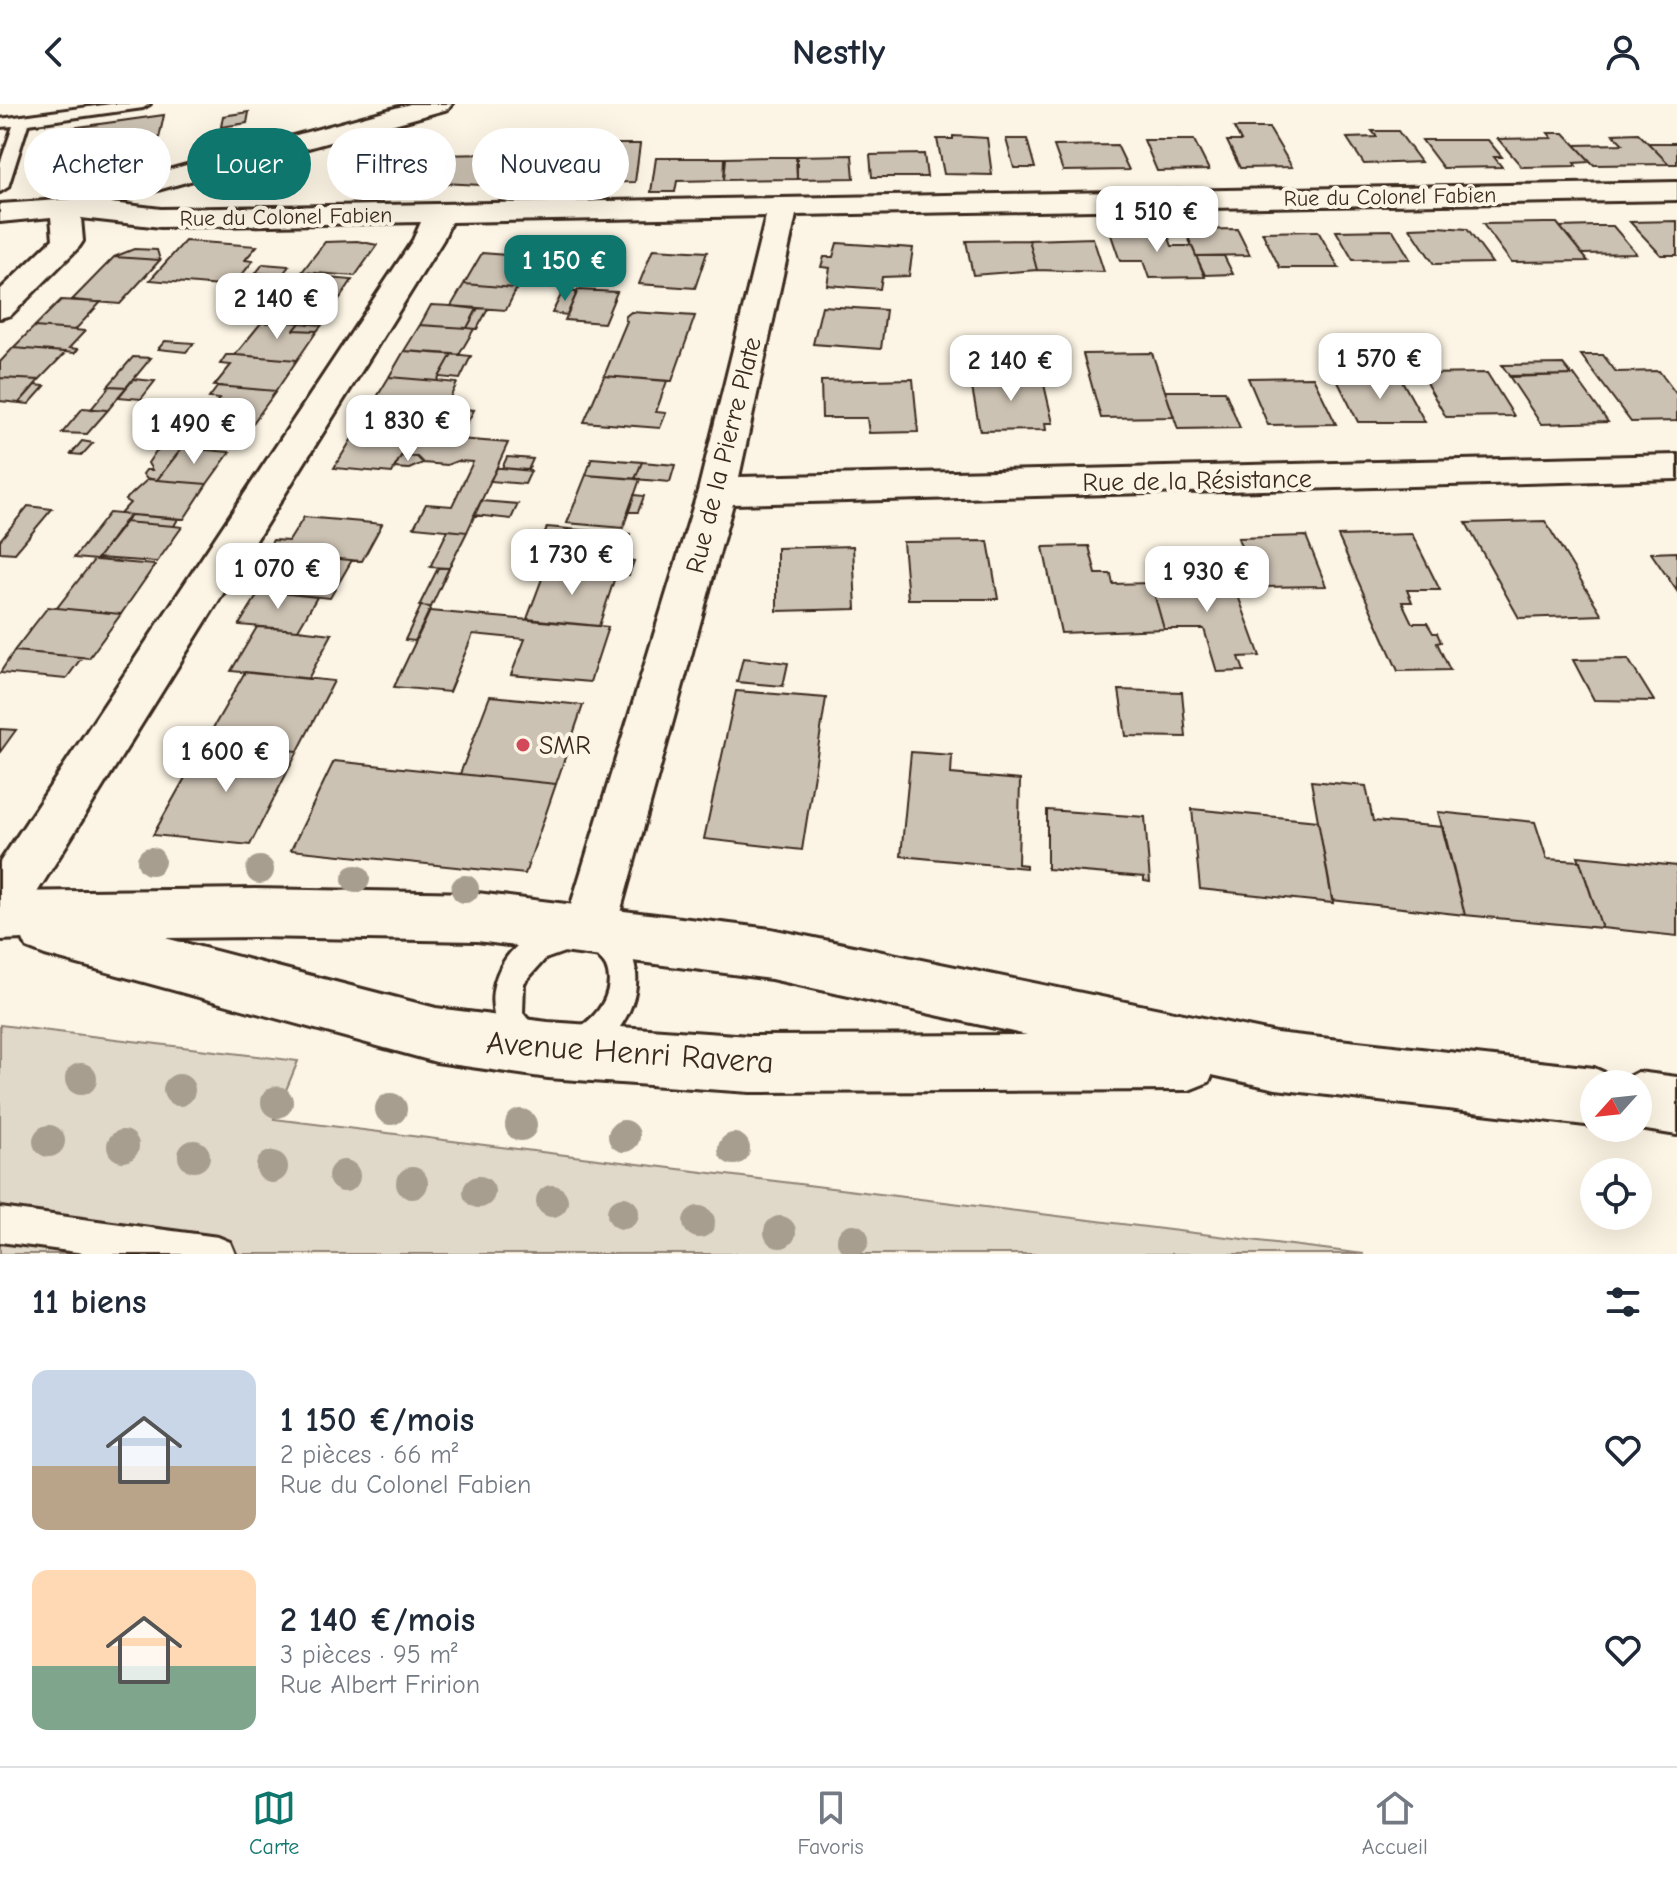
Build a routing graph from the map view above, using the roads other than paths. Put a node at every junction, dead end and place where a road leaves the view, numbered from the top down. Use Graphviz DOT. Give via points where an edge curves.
graph roads {
  1 [pos="76,104"];
  2 [pos="143,104"];
  3 [pos="439,104"];
  4 [pos="61,115"];
  5 [pos="22,120"];
  6 [pos="0,123"];
  7 [pos="0,187"];
  8 [pos="1677,191"];
  9 [pos="0,202"];
  10 [pos="65,207"];
  11 [pos="783,207"];
  12 [pos="0,213"];
  13 [pos="440,213"];
  14 [pos="0,232"];
  15 [pos="0,308"];
  16 [pos="1677,467"];
  17 [pos="717,491"];
  18 [pos="0,906"];
  19 [pos="0,917"];
  20 [pos="589,931"];
  21 [pos="548,1050"];
  22 [pos="1276,1061"];
  23 [pos="1580,1095"];
  24 [pos="1652,1103"];
  25 [pos="1677,1106"];
  26 [pos="0,1225"];
  27 [pos="218,1254"];
  1 -- 4 [label="lane"];
  2 -- 4 [label="lane"];
  3 -- 10 [label="street"];
  4 -- 5 [label="lane"];
  5 -- 6 [label="lane"];
  5 -- 7 [label="lane"];
  8 -- 11 [label="street, Rue du Colonel Fabien"];
  9 -- 10 [label="lane"];
  10 -- 12 [label="street, Rue du Colonel Fabien"];
  10 -- 13 [label="street, Rue du Colonel Fabien" via="161,218"];
  10 -- 14 [label="street"];
  10 -- 15 [label="street" via="68,241"];
  11 -- 13 [label="street, Rue du Colonel Fabien"];
  11 -- 17 [label="street, Rue de la Pierre Plate"];
  13 -- 18 [label="street" via="428,240"];
  16 -- 17 [label="street, Rue de la Résistance"];
  17 -- 20 [label="street, Rue de la Pierre Plate"];
  19 -- 20 [label="street, Avenue Henri Ravera" via="477,917"];
  19 -- 21 [label="street, Avenue Henri Ravera" via="436,1035"];
  20 -- 21 [label="lane" via="618,960 623,980 620,1001 592,1036"];
  20 -- 21 [label="lane" via="542,943 523,958 510,979 505,1002 511,1024"];
  20 -- 22 [label="street, Avenue Henri Ravera" via="771,954"];
  21 -- 22 [label="street, Avenue Henri Ravera" via="750,1064"];
  22 -- 23 [label="street, Avenue Henri Ravera"];
  24 -- 25 [label="street"];
  26 -- 27 [label="lane"];
}
